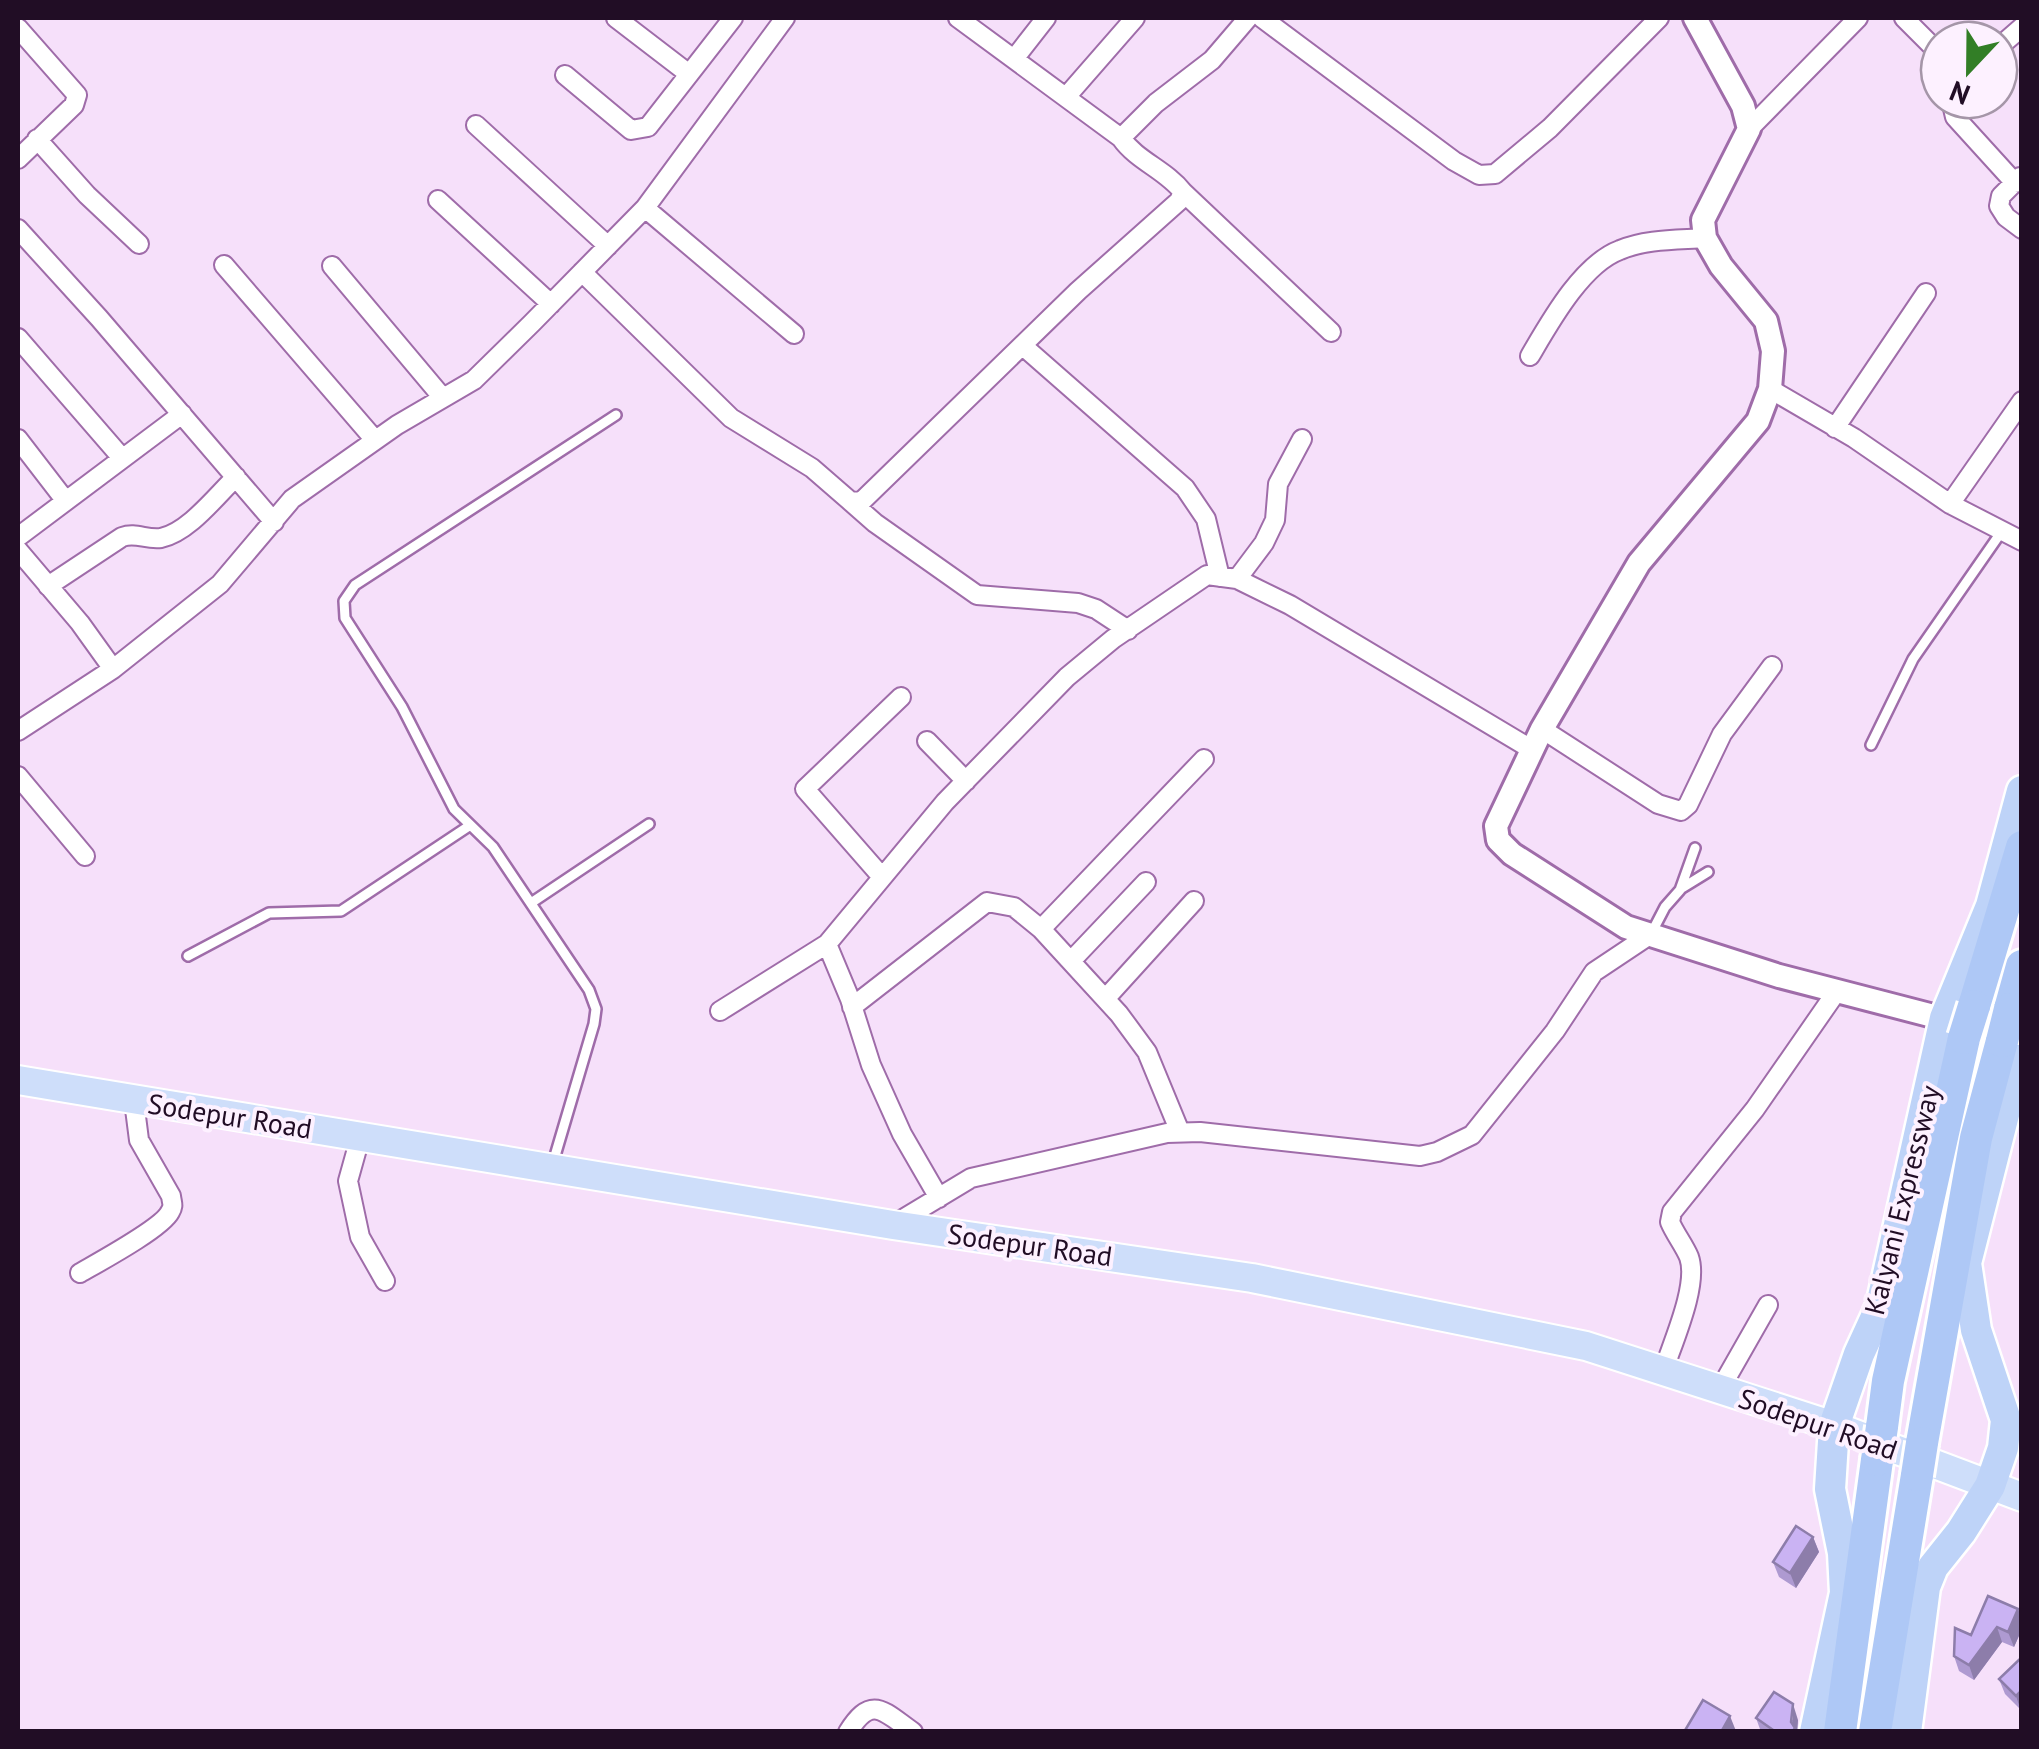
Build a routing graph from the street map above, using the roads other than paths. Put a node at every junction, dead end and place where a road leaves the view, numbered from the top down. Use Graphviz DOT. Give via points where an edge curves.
graph roads {
  1 [pos="616,18"];
  2 [pos="733,18"];
  3 [pos="786,18"];
  4 [pos="958,18"];
  5 [pos="1046,18"];
  6 [pos="1135,18"];
  7 [pos="1248,18"];
  8 [pos="1262,18"];
  9 [pos="1659,18"];
  10 [pos="1695,18"];
  11 [pos="1858,18"];
  12 [pos="18,28"];
  13 [pos="1014,59"];
  14 [pos="564,74"];
  15 [pos="689,74"];
  16 [pos="1066,97"];
  17 [pos="1958,120"];
  18 [pos="476,125"];
  19 [pos="1749,129"];
  20 [pos="1122,138"];
  21 [pos="36,139"];
  22 [pos="18,159"];
  23 [pos="2018,179"];
  24 [pos="1183,192"];
  25 [pos="438,200"];
  26 [pos="645,208"];
  27 [pos="18,229"];
  28 [pos="2022,229"];
  29 [pos="1705,238"];
  30 [pos="139,244"];
  31 [pos="608,246"];
  32 [pos="224,265"];
  33 [pos="332,266"];
  34 [pos="582,272"];
  35 [pos="1926,293"];
  36 [pos="552,304"];
  37 [pos="1331,332"];
  38 [pos="794,334"];
  39 [pos="18,338"];
  40 [pos="1023,346"];
  41 [pos="1530,356"];
  42 [pos="1770,389"];
  43 [pos="444,398"];
  44 [pos="2022,402"];
  45 [pos="182,414"];
  46 [pos="616,415"];
  47 [pos="1836,428"];
  48 [pos="18,439"];
  49 [pos="1302,439"];
  50 [pos="376,440"];
  51 [pos="122,458"];
  52 [pos="236,477"];
  53 [pos="64,500"];
  54 [pos="850,501"];
  55 [pos="1950,504"];
  56 [pos="274,522"];
  57 [pos="2002,531"];
  58 [pos="18,537"];
  59 [pos="2022,541"];
  60 [pos="18,550"];
  61 [pos="1228,578"];
  62 [pos="48,586"];
  63 [pos="1128,630"];
  64 [pos="1772,666"];
  65 [pos="113,669"];
  66 [pos="900,697"];
  67 [pos="18,731"];
  68 [pos="1536,739"];
  69 [pos="927,741"];
  70 [pos="1871,745"];
  71 [pos="1204,759"];
  72 [pos="18,776"];
  73 [pos="966,782"];
  74 [pos="2022,791"];
  75 [pos="649,824"];
  76 [pos="469,826"];
  77 [pos="2022,846"];
  78 [pos="1696,848"];
  79 [pos="85,856"];
  80 [pos="1708,872"];
  81 [pos="882,876"];
  82 [pos="1146,882"];
  83 [pos="1680,890"];
  84 [pos="1194,901"];
  85 [pos="531,903"];
  86 [pos="1042,929"];
  87 [pos="1651,934"];
  88 [pos="827,944"];
  89 [pos="188,956"];
  90 [pos="1071,961"];
  91 [pos="2022,966"];
  92 [pos="1838,991"];
  93 [pos="1106,998"];
  94 [pos="852,1008"];
  95 [pos="720,1011"];
  96 [pos="1961,1021"];
  97 [pos="2014,1030"];
  98 [pos="18,1080"];
  99 [pos="134,1101"];
  100 [pos="1180,1132"];
  101 [pos="360,1138"];
  102 [pos="552,1169"];
  103 [pos="938,1198"];
  104 [pos="893,1225"];
  105 [pos="80,1273"];
  106 [pos="385,1281"];
  107 [pos="1768,1304"];
  108 [pos="1663,1372"];
  109 [pos="1719,1391"];
  110 [pos="1834,1426"];
  111 [pos="1990,1486"];
  112 [pos="2022,1496"];
  113 [pos="1913,1726"];
  114 [pos="848,1732"];
  115 [pos="914,1732"];
  116 [pos="1814,1732"];
  117 [pos="1840,1732"];
  118 [pos="1875,1732"];
  1 -- 15 [label="street"];
  2 -- 15 [label="street"];
  3 -- 26 [label="street"];
  4 -- 13 [label="street"];
  5 -- 13 [label="street"];
  6 -- 16 [label="street"];
  7 -- 20 [label="street" via="1212,60"];
  8 -- 9 [label="street" via="1454,161 1485,176 1550,128"];
  10 -- 19 [label="street" via="1744,106"];
  11 -- 19 [label="street"];
  12 -- 21 [label="street" via="78,94"];
  13 -- 16 [label="street"];
  14 -- 15 [label="street" via="631,130 641,130"];
  16 -- 20 [label="street"];
  17 -- 23 [label="street"];
  18 -- 31 [label="street"];
  19 -- 29 [label="street" via="1704,220"];
  20 -- 24 [label="street"];
  21 -- 22 [label="street"];
  21 -- 30 [label="street"];
  23 -- 28 [label="street" via="1998,206"];
  24 -- 37 [label="street"];
  24 -- 40 [label="street"];
  25 -- 36 [label="street"];
  26 -- 31 [label="street"];
  26 -- 38 [label="street"];
  27 -- 45 [label="street"];
  29 -- 41 [label="street" via="1642,244 1603,258 1555,314"];
  29 -- 42 [label="street" via="1766,320 1773,350"];
  31 -- 34 [label="street"];
  32 -- 50 [label="street"];
  33 -- 43 [label="street"];
  34 -- 36 [label="street"];
  34 -- 54 [label="street" via="732,418 812,468"];
  35 -- 47 [label="street"];
  36 -- 43 [label="street" via="474,380"];
  39 -- 51 [label="street"];
  40 -- 54 [label="street" via="862,502"];
  40 -- 61 [label="street" via="1186,488 1206,519"];
  42 -- 47 [label="street"];
  42 -- 68 [label="street" via="1758,421 1639,563"];
  43 -- 50 [label="street"];
  44 -- 55 [label="street"];
  45 -- 51 [label="street"];
  45 -- 52 [label="street"];
  46 -- 76 [label="lane" via="356,585 344,601 345,618"];
  47 -- 55 [label="street"];
  48 -- 53 [label="street"];
  49 -- 61 [label="street" via="1278,484 1270,532"];
  50 -- 56 [label="street" via="292,499"];
  51 -- 53 [label="street"];
  52 -- 56 [label="street"];
  52 -- 62 [label="street" via="166,536 122,537"];
  53 -- 58 [label="street"];
  54 -- 63 [label="street" via="977,595 1078,603"];
  55 -- 57 [label="street"];
  56 -- 65 [label="street" via="220,584"];
  57 -- 59 [label="street"];
  57 -- 70 [label="lane" via="1913,659"];
  60 -- 62 [label="street"];
  61 -- 63 [label="street" via="1207,575"];
  61 -- 68 [label="street" via="1290,604"];
  62 -- 65 [label="street"];
  63 -- 73 [label="street" via="1067,678"];
  64 -- 68 [label="street" via="1722,734 1682,811"];
  65 -- 67 [label="street"];
  66 -- 81 [label="street" via="805,790"];
  68 -- 87 [label="street" via="1496,826 1498,840 1626,927"];
  69 -- 73 [label="street"];
  71 -- 86 [label="street"];
  72 -- 79 [label="street"];
  73 -- 81 [label="street"];
  74 -- 96 [label="highway, Kalyani Expressway"];
  75 -- 85 [label="lane"];
  76 -- 85 [label="lane" via="494,847"];
  76 -- 89 [label="lane" via="341,911 270,913"];
  77 -- 96 [label="highway"];
  78 -- 83 [label="lane"];
  80 -- 83 [label="lane"];
  81 -- 88 [label="street"];
  82 -- 90 [label="street"];
  83 -- 87 [label="lane"];
  84 -- 93 [label="street"];
  85 -- 102 [label="lane" via="596,1009"];
  86 -- 90 [label="street"];
  86 -- 94 [label="street" via="1014,907 987,902"];
  87 -- 92 [label="street"];
  87 -- 100 [label="street" via="1594,972 1472,1136 1451,1146 1420,1156"];
  88 -- 94 [label="street"];
  88 -- 95 [label="street"];
  90 -- 93 [label="street"];
  91 -- 97 [label="highway"];
  92 -- 96 [label="street"];
  92 -- 108 [label="street" via="1755,1110 1672,1212 1670,1222 1691,1270"];
  93 -- 100 [label="street" via="1147,1052"];
  94 -- 103 [label="street" via="870,1064"];
  96 -- 97 [label="street"];
  96 -- 110 [label="highway, Kalyani Expressway" via="1881,1306"];
  96 -- 117 [label="highway, bridge" via="1888,1381"];
  97 -- 111 [label="highway" via="1966,1263 1976,1330 2006,1420"];
  97 -- 118 [label="highway, bridge" via="1976,1138"];
  98 -- 99 [label="main road, Sodepur Road"];
  99 -- 101 [label="main road, Sodepur Road"];
  99 -- 105 [label="street" via="139,1140 172,1206 156,1226"];
  100 -- 103 [label="street" via="971,1178"];
  101 -- 102 [label="main road, Sodepur Road"];
  101 -- 106 [label="street" via="348,1181 360,1237"];
  102 -- 104 [label="main road, Sodepur Road"];
  103 -- 104 [label="street"];
  104 -- 108 [label="main road, Sodepur Road" via="1252,1278 1586,1346"];
  107 -- 109 [label="street"];
  108 -- 109 [label="main road, Sodepur Road"];
  109 -- 110 [label="main road, Sodepur Road"];
  110 -- 111 [label="main road, Sodepur Road"];
  110 -- 116 [label="highway, Kalyani Expressway" via="1830,1489 1845,1593"];
  111 -- 112 [label="main road, Sodepur Road"];
  111 -- 113 [label="highway" via="1925,1586"];
  114 -- 115 [label="street" via="872,1708"];
}
